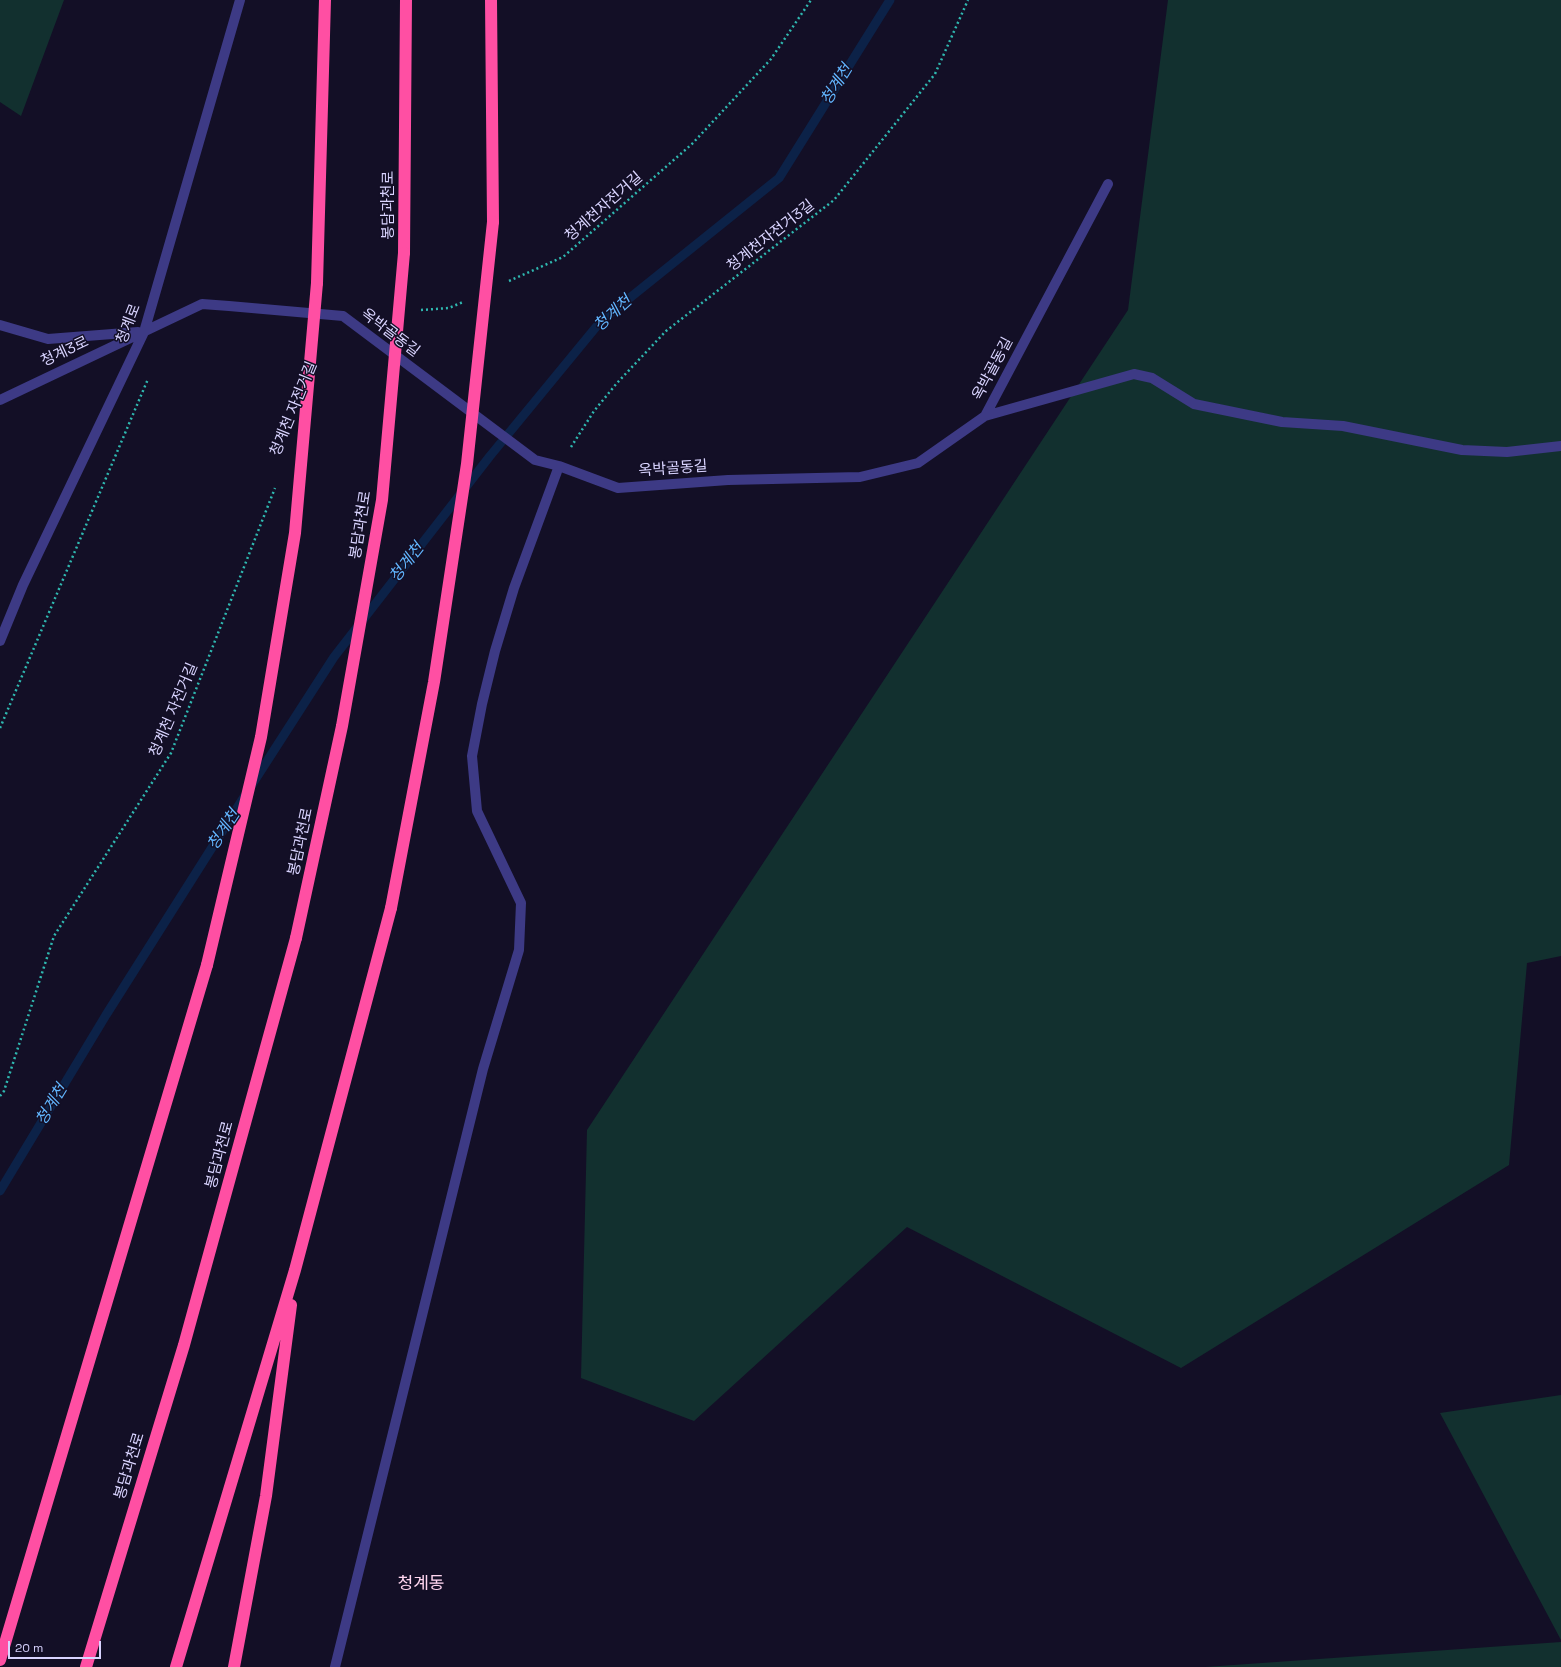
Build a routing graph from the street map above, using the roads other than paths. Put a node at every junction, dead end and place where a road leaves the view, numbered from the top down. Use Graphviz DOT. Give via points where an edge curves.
graph roads {
  1 [pos="240,0"];
  2 [pos="325,0"];
  3 [pos="406,0"];
  4 [pos="491,0"];
  5 [pos="1108,184"];
  6 [pos="0,325"];
  7 [pos="144,332"];
  8 [pos="0,400"];
  9 [pos="985,416"];
  10 [pos="1561,446"];
  11 [pos="559,466"];
  12 [pos="0,641"];
  13 [pos="295,1270"];
  14 [pos="0,1660"];
  15 [pos="86,1667"];
  16 [pos="176,1667"];
  17 [pos="234,1667"];
  18 [pos="335,1667"];
  1 -- 7 [label="street, 청계로"];
  2 -- 14 [label="highway, bridge" via="317,283 295,533 261,737 207,965"];
  3 -- 15 [label="highway, 봉담과천로, bridge" via="404,253 382,500 342,726 296,938 184,1345"];
  4 -- 13 [label="highway, bridge" via="493,222 466,472 434,682 391,908"];
  5 -- 9 [label="street, 옥박골동길"];
  6 -- 7 [label="street" via="48,339"];
  7 -- 8 [label="street, 청계3로"];
  7 -- 11 [label="street, 옥박골동길, bridge" via="202,304 343,316 535,460"];
  7 -- 12 [label="street, 청계로" via="23,585"];
  9 -- 10 [label="street" via="1134,374 1152,378 1194,404 1282,422 1343,426 1462,450 1507,452"];
  9 -- 11 [label="street, 옥박골동길" via="918,463 860,477 728,480 618,488"];
  11 -- 18 [label="street" via="514,588 495,651 472,756 477,811 521,902 518,950 483,1069"];
  13 -- 16 [label="highway"];
  13 -- 17 [label="highway" via="266,1496"];
}
